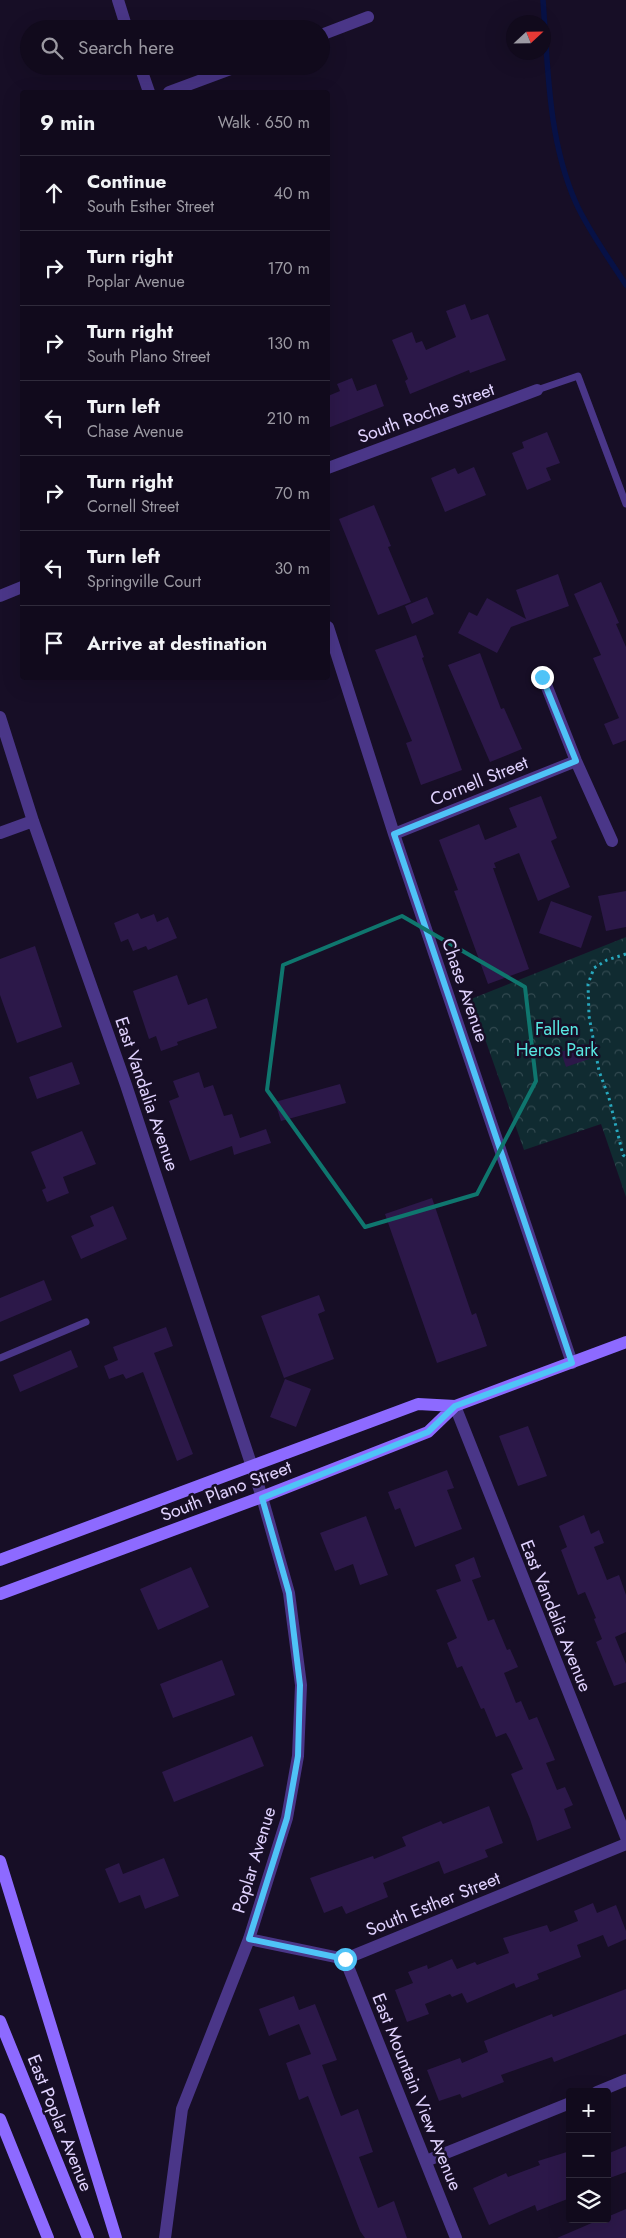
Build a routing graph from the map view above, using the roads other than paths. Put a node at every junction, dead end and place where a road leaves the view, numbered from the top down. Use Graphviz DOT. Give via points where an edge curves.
graph roads {
  1 [pos="118,0"];
  2 [pos="368,18"];
  3 [pos="124,20"];
  4 [pos="330,32"];
  5 [pos="143,75"];
  6 [pos="215,75"];
  7 [pos="148,90"];
  8 [pos="174,90"];
  9 [pos="538,390"];
  10 [pos="330,467"];
  11 [pos="626,504"];
  12 [pos="20,588"];
  13 [pos="0,596"];
  14 [pos="330,633"];
  15 [pos="542,677"];
  16 [pos="0,717"];
  17 [pos="576,761"];
  18 [pos="33,820"];
  19 [pos="0,833"];
  20 [pos="394,834"];
  21 [pos="612,841"];
  22 [pos="86,1322"];
  23 [pos="626,1342"];
  24 [pos="0,1358"];
  25 [pos="572,1363"];
  26 [pos="455,1406"];
  27 [pos="250,1468"];
  28 [pos="256,1484"];
  29 [pos="262,1498"];
  30 [pos="0,1560"];
  31 [pos="2,1594"];
  32 [pos="626,1838"];
  33 [pos="626,1844"];
  34 [pos="0,1861"];
  35 [pos="249,1939"];
  36 [pos="345,1959"];
  37 [pos="0,2021"];
  38 [pos="626,2080"];
  39 [pos="607,2088"];
  40 [pos="566,2105"];
  41 [pos="0,2120"];
  42 [pos="426,2161"];
  43 [pos="48,2238"];
  44 [pos="88,2238"];
  45 [pos="116,2238"];
  46 [pos="165,2238"];
  47 [pos="456,2238"];
  1 -- 3 [label="street"];
  2 -- 4 [label="street"];
  5 -- 7 [label="street"];
  6 -- 8 [label="street"];
  9 -- 10 [label="street, South Roche Street"];
  9 -- 11 [label="lane" via="578,376"];
  12 -- 13 [label="street"];
  14 -- 20 [label="street, Chase Avenue"];
  15 -- 17 [label="street"];
  16 -- 18 [label="street, East Vandalia Avenue"];
  17 -- 20 [label="street, Cornell Street"];
  17 -- 21 [label="street"];
  18 -- 19 [label="street"];
  18 -- 27 [label="street, East Vandalia Avenue" via="126,1085"];
  20 -- 25 [label="street, Chase Avenue"];
  22 -- 24 [label="lane"];
  23 -- 25 [label="main road, South Plano Street"];
  25 -- 26 [label="main road, South Plano Street"];
  26 -- 27 [label="main road, South Plano Street" via="418,1404"];
  26 -- 29 [label="main road, South Plano Street" via="428,1432"];
  26 -- 32 [label="street, East Vandalia Avenue"];
  27 -- 28 [label="street, East Vandalia Avenue"];
  27 -- 30 [label="main road, South Plano Street"];
  28 -- 29 [label="street, Poplar Avenue"];
  29 -- 31 [label="main road, South Plano Street"];
  29 -- 35 [label="street, Poplar Avenue" via="289,1593 300,1694 298,1756 287,1818"];
  33 -- 36 [label="street, South Esther Street"];
  34 -- 45 [label="main road"];
  35 -- 36 [label="street"];
  35 -- 46 [label="street, Poplar Avenue" via="182,2109"];
  36 -- 42 [label="street, East Mountain View Avenue"];
  37 -- 44 [label="main road, East Poplar Avenue"];
  38 -- 39 [label="street"];
  40 -- 42 [label="street"];
  41 -- 43 [label="main road"];
  42 -- 47 [label="street, East Mountain View Avenue"];
}
